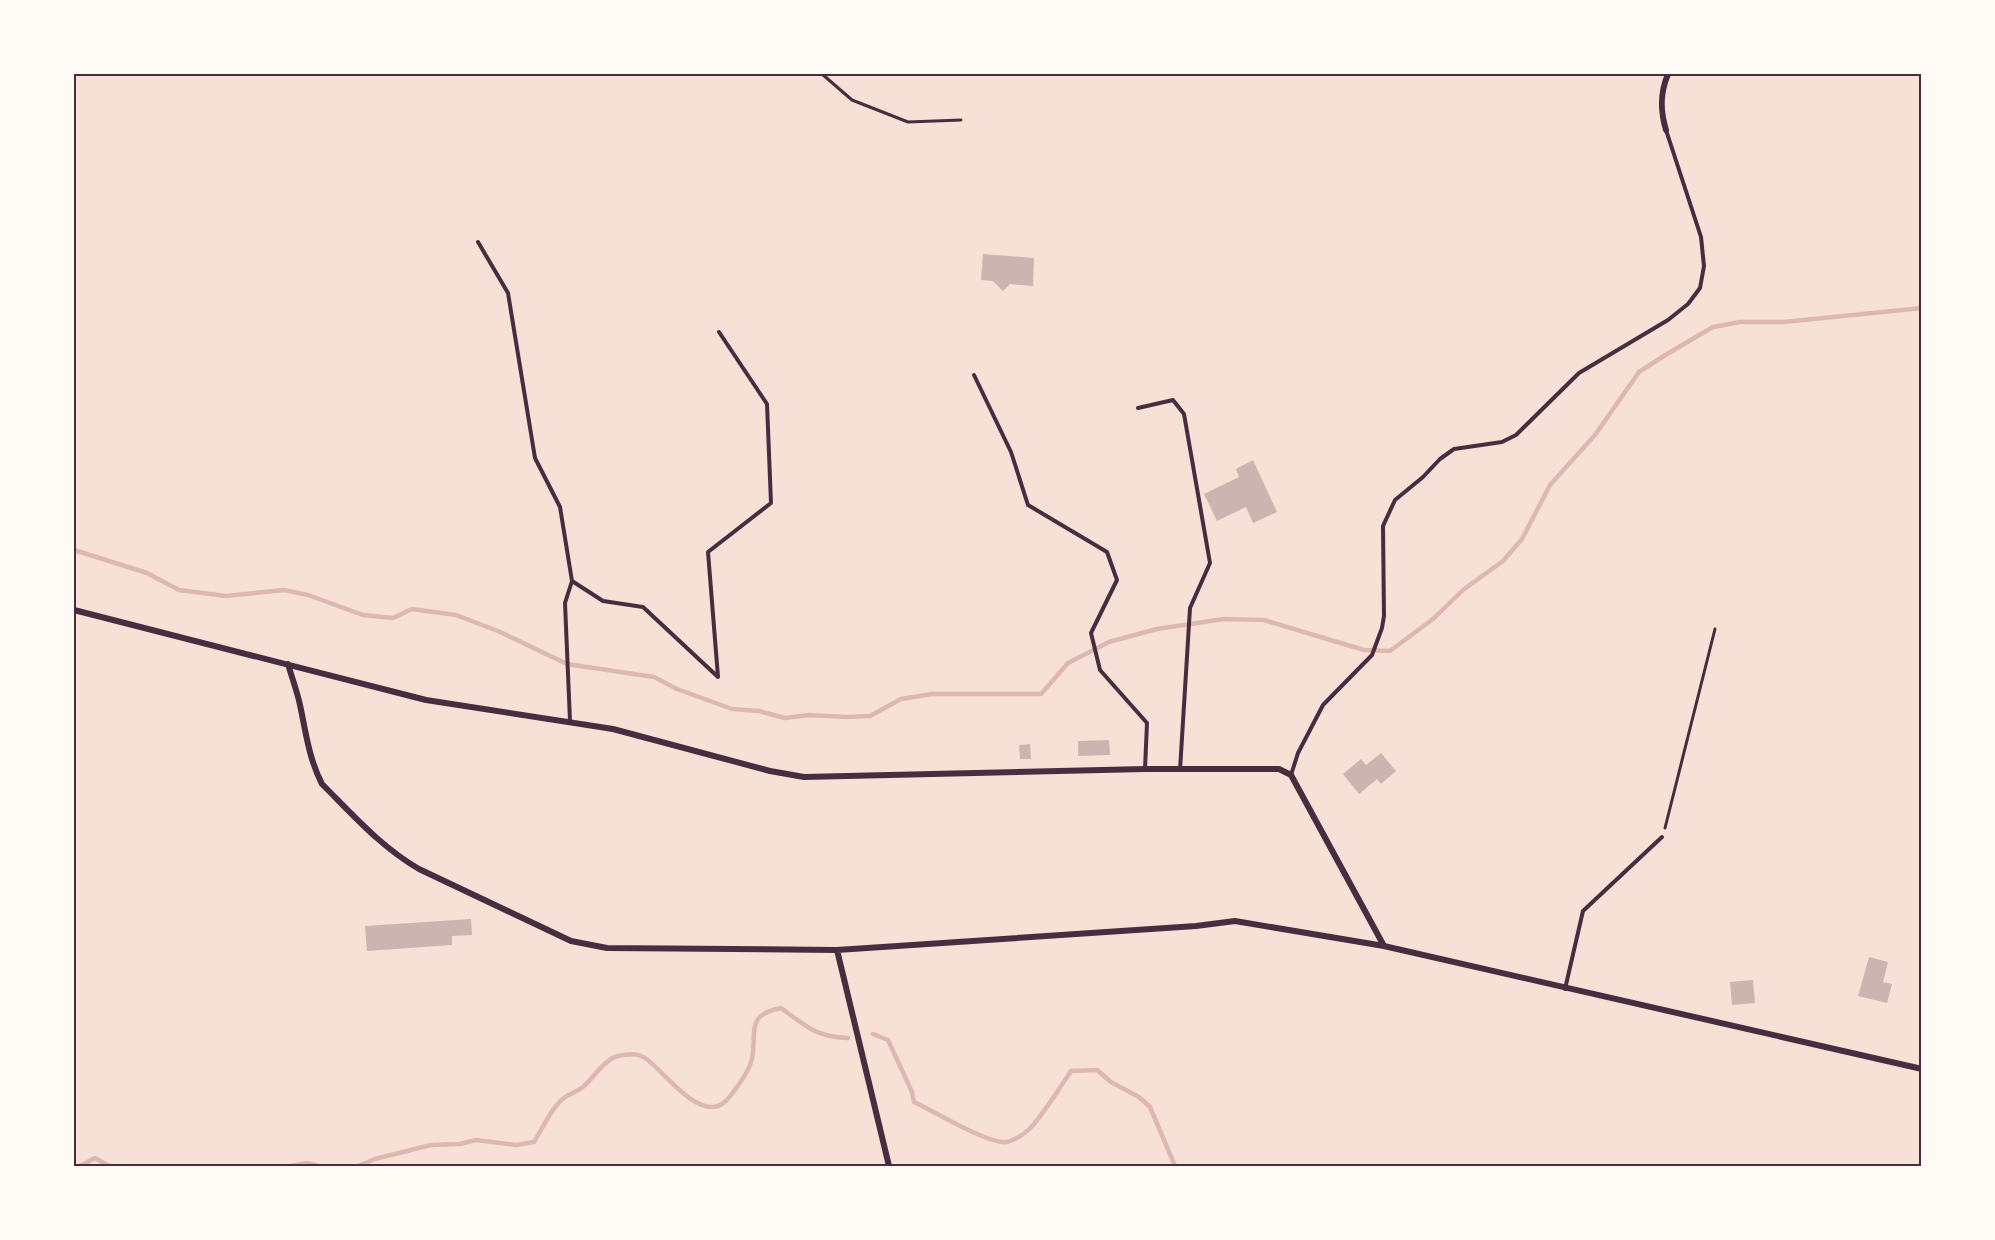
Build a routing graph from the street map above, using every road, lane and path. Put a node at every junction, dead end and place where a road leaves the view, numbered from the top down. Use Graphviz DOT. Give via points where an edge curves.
graph roads {
  1 [pos="822,74"];
  2 [pos="1668,74"];
  3 [pos="961,120"];
  4 [pos="1666,130"];
  5 [pos="478,242"];
  6 [pos="719,332"];
  7 [pos="974,375"];
  8 [pos="1138,408"];
  9 [pos="572,580"];
  10 [pos="74,610"];
  11 [pos="1715,629"];
  12 [pos="288,664"];
  13 [pos="570,721"];
  14 [pos="1145,769"];
  15 [pos="1180,770"];
  16 [pos="1291,775"];
  17 [pos="1662,837"];
  18 [pos="1384,946"];
  19 [pos="837,950"];
  20 [pos="1565,989"];
  21 [pos="1922,1070"];
  22 [pos="890,1167"];
  1 -- 3 [label="path" via="852,100 909,122"];
  2 -- 4 [label="street" via="1661,106"];
  4 -- 16 [label="lane" via="1701,237 1704,266 1700,288 1668,321 1579,373 1516,435 1502,442 1454,449 1395,500 1383,526 1384,616 1374,650 1323,705"];
  5 -- 9 [label="lane" via="508,293 535,458 560,507"];
  6 -- 9 [label="lane" via="767,404 771,503 708,552 718,677 643,607 603,601"];
  7 -- 14 [label="lane" via="1011,452 1028,505 1107,552 1117,580 1091,633 1100,670 1147,723"];
  8 -- 15 [label="lane" via="1173,400 1184,414 1210,563 1190,608"];
  9 -- 13 [label="lane" via="565,603"];
  10 -- 12 [label="street"];
  11 -- 17 [label="path"];
  12 -- 13 [label="street" via="426,700"];
  12 -- 19 [label="street" via="310,756 322,784 380,842 419,869 571,941 607,948"];
  13 -- 14 [label="street" via="804,777"];
  14 -- 15 [label="street"];
  15 -- 16 [label="street" via="1279,769"];
  16 -- 18 [label="street"];
  17 -- 20 [label="lane" via="1583,911"];
  18 -- 19 [label="street" via="1235,921"];
  18 -- 20 [label="street"];
  19 -- 22 [label="street"];
  20 -- 21 [label="street"];
}
